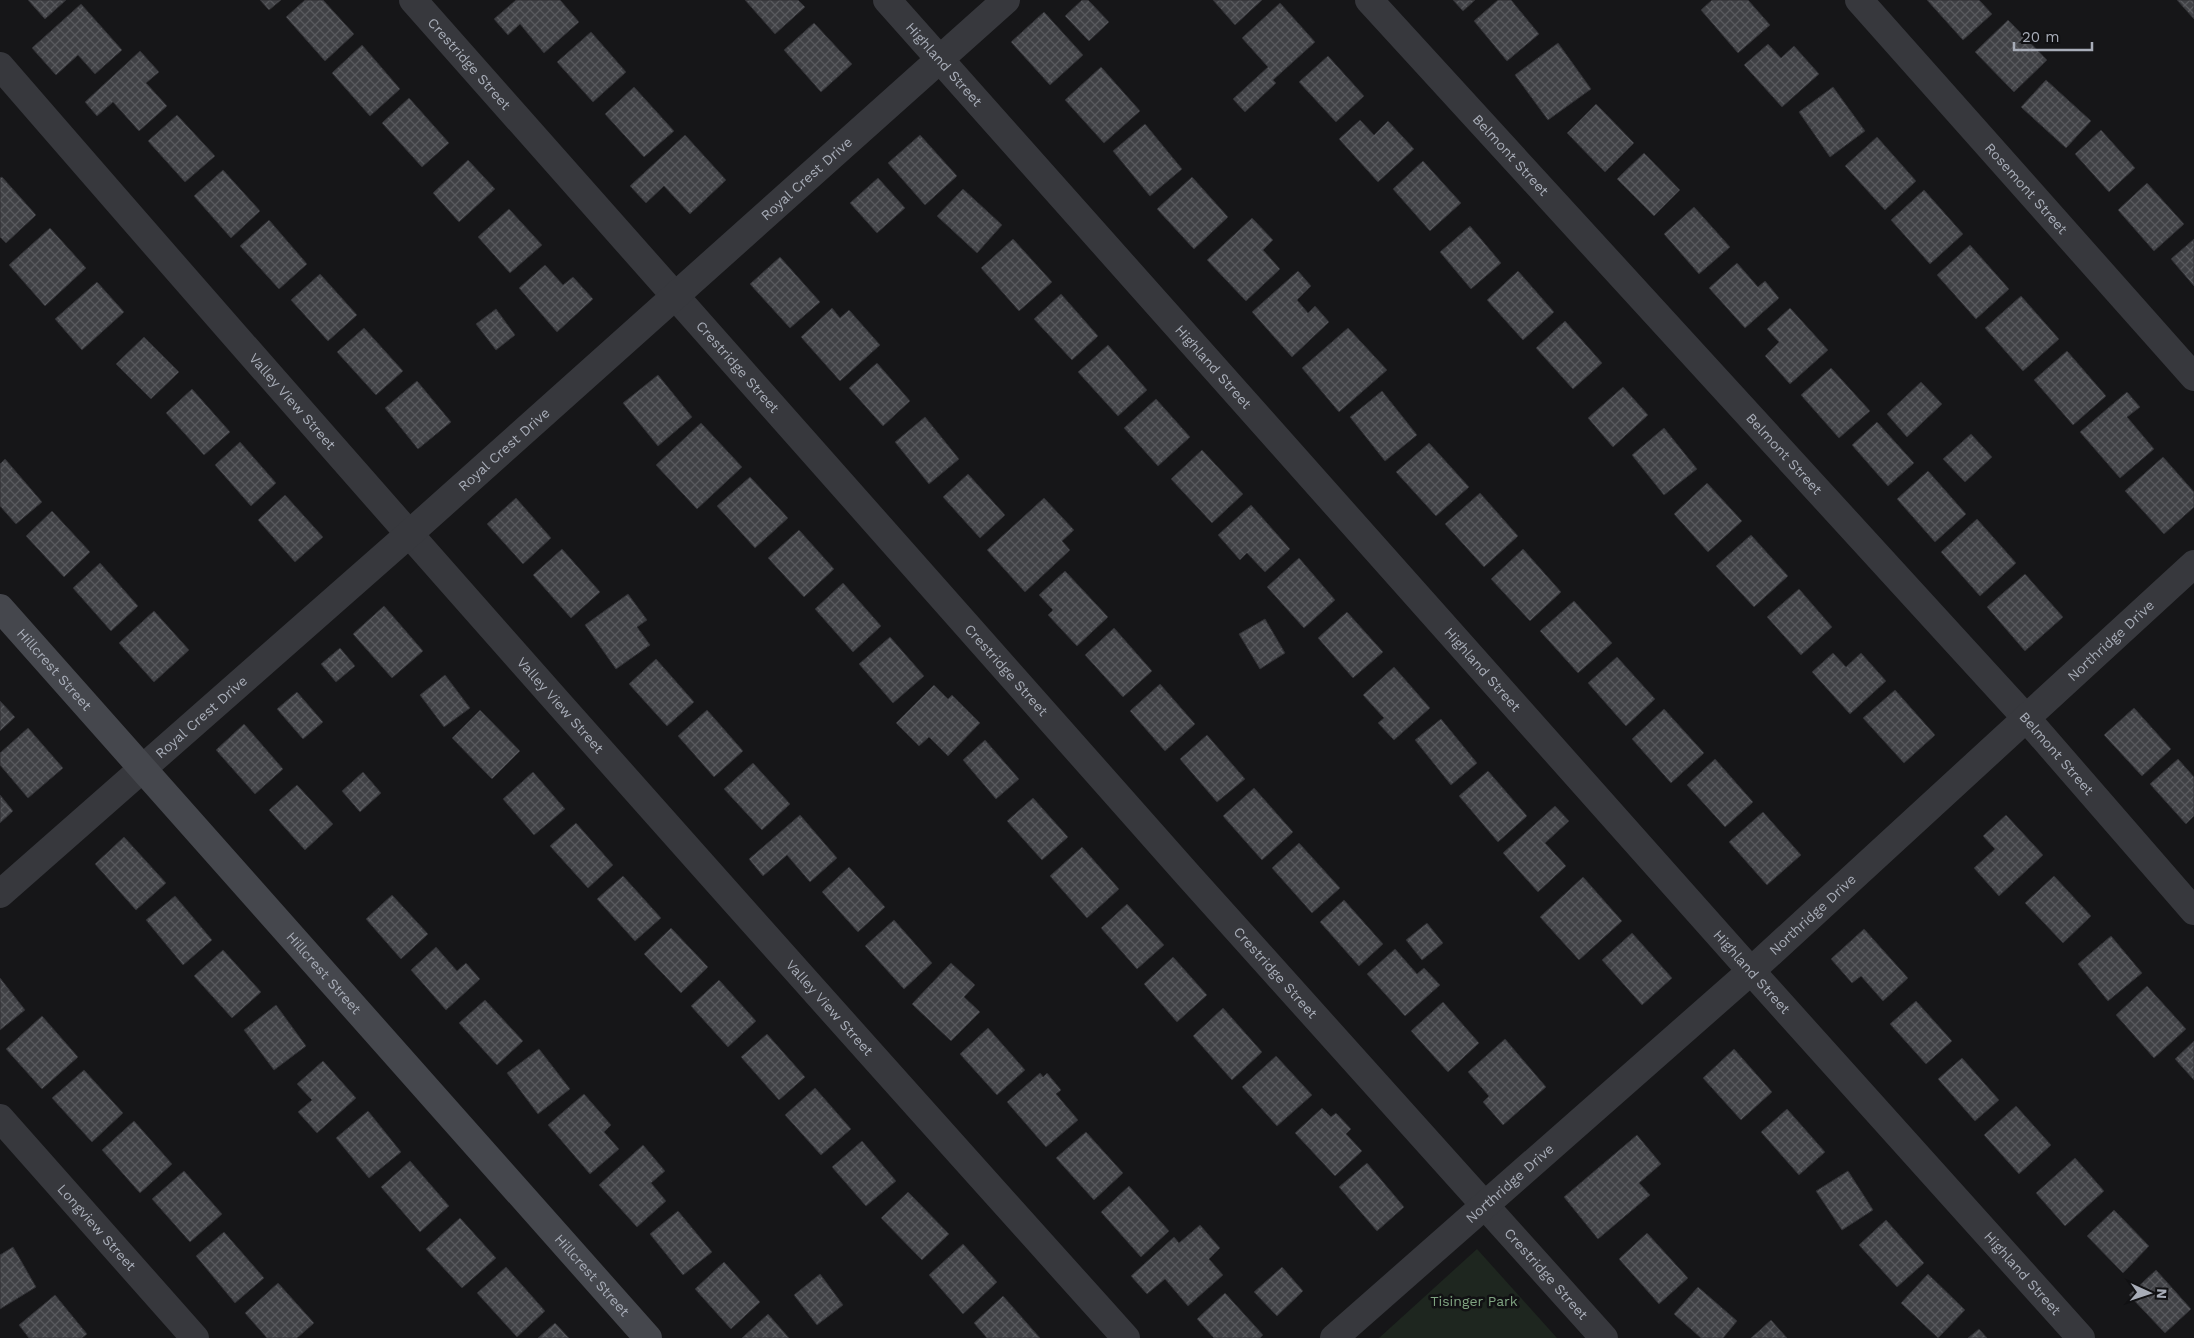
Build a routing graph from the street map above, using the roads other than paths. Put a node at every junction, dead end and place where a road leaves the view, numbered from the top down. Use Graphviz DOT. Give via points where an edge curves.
graph roads {
  1 [pos="413,0"];
  2 [pos="887,0"];
  3 [pos="1006,0"];
  4 [pos="1368,0"];
  5 [pos="1859,0"];
  6 [pos="940,60"];
  7 [pos="0,66"];
  8 [pos="674,296"];
  9 [pos="2194,377"];
  10 [pos="408,535"];
  11 [pos="2194,564"];
  12 [pos="0,608"];
  13 [pos="2027,719"];
  14 [pos="141,769"];
  15 [pos="0,894"];
  16 [pos="2194,911"];
  17 [pos="1751,971"];
  18 [pos="0,1118"];
  19 [pos="1484,1205"];
  20 [pos="195,1338"];
  21 [pos="648,1338"];
  22 [pos="1126,1338"];
  23 [pos="1334,1338"];
  24 [pos="1604,1338"];
  25 [pos="2081,1338"];
  1 -- 8 [label="street, Crestridge Street"];
  2 -- 6 [label="street, Highland Street"];
  3 -- 6 [label="street, Royal Crest Drive"];
  4 -- 13 [label="street, Belmont Street"];
  5 -- 9 [label="street, Rosemont Street"];
  6 -- 8 [label="street, Royal Crest Drive"];
  6 -- 17 [label="street, Highland Street"];
  7 -- 10 [label="street, Valley View Street"];
  8 -- 10 [label="street, Royal Crest Drive"];
  8 -- 19 [label="street, Crestridge Street"];
  10 -- 14 [label="street, Royal Crest Drive"];
  10 -- 22 [label="street, Valley View Street"];
  11 -- 13 [label="street, Northridge Drive"];
  12 -- 14 [label="street, Hillcrest Street"];
  13 -- 16 [label="street, Belmont Street"];
  13 -- 17 [label="street, Northridge Drive"];
  14 -- 15 [label="street, Royal Crest Drive"];
  14 -- 21 [label="street, Hillcrest Street"];
  17 -- 19 [label="street, Northridge Drive"];
  17 -- 25 [label="street, Highland Street"];
  18 -- 20 [label="street, Longview Street"];
  19 -- 23 [label="street, Northridge Drive"];
  19 -- 24 [label="street, Crestridge Street"];
}
